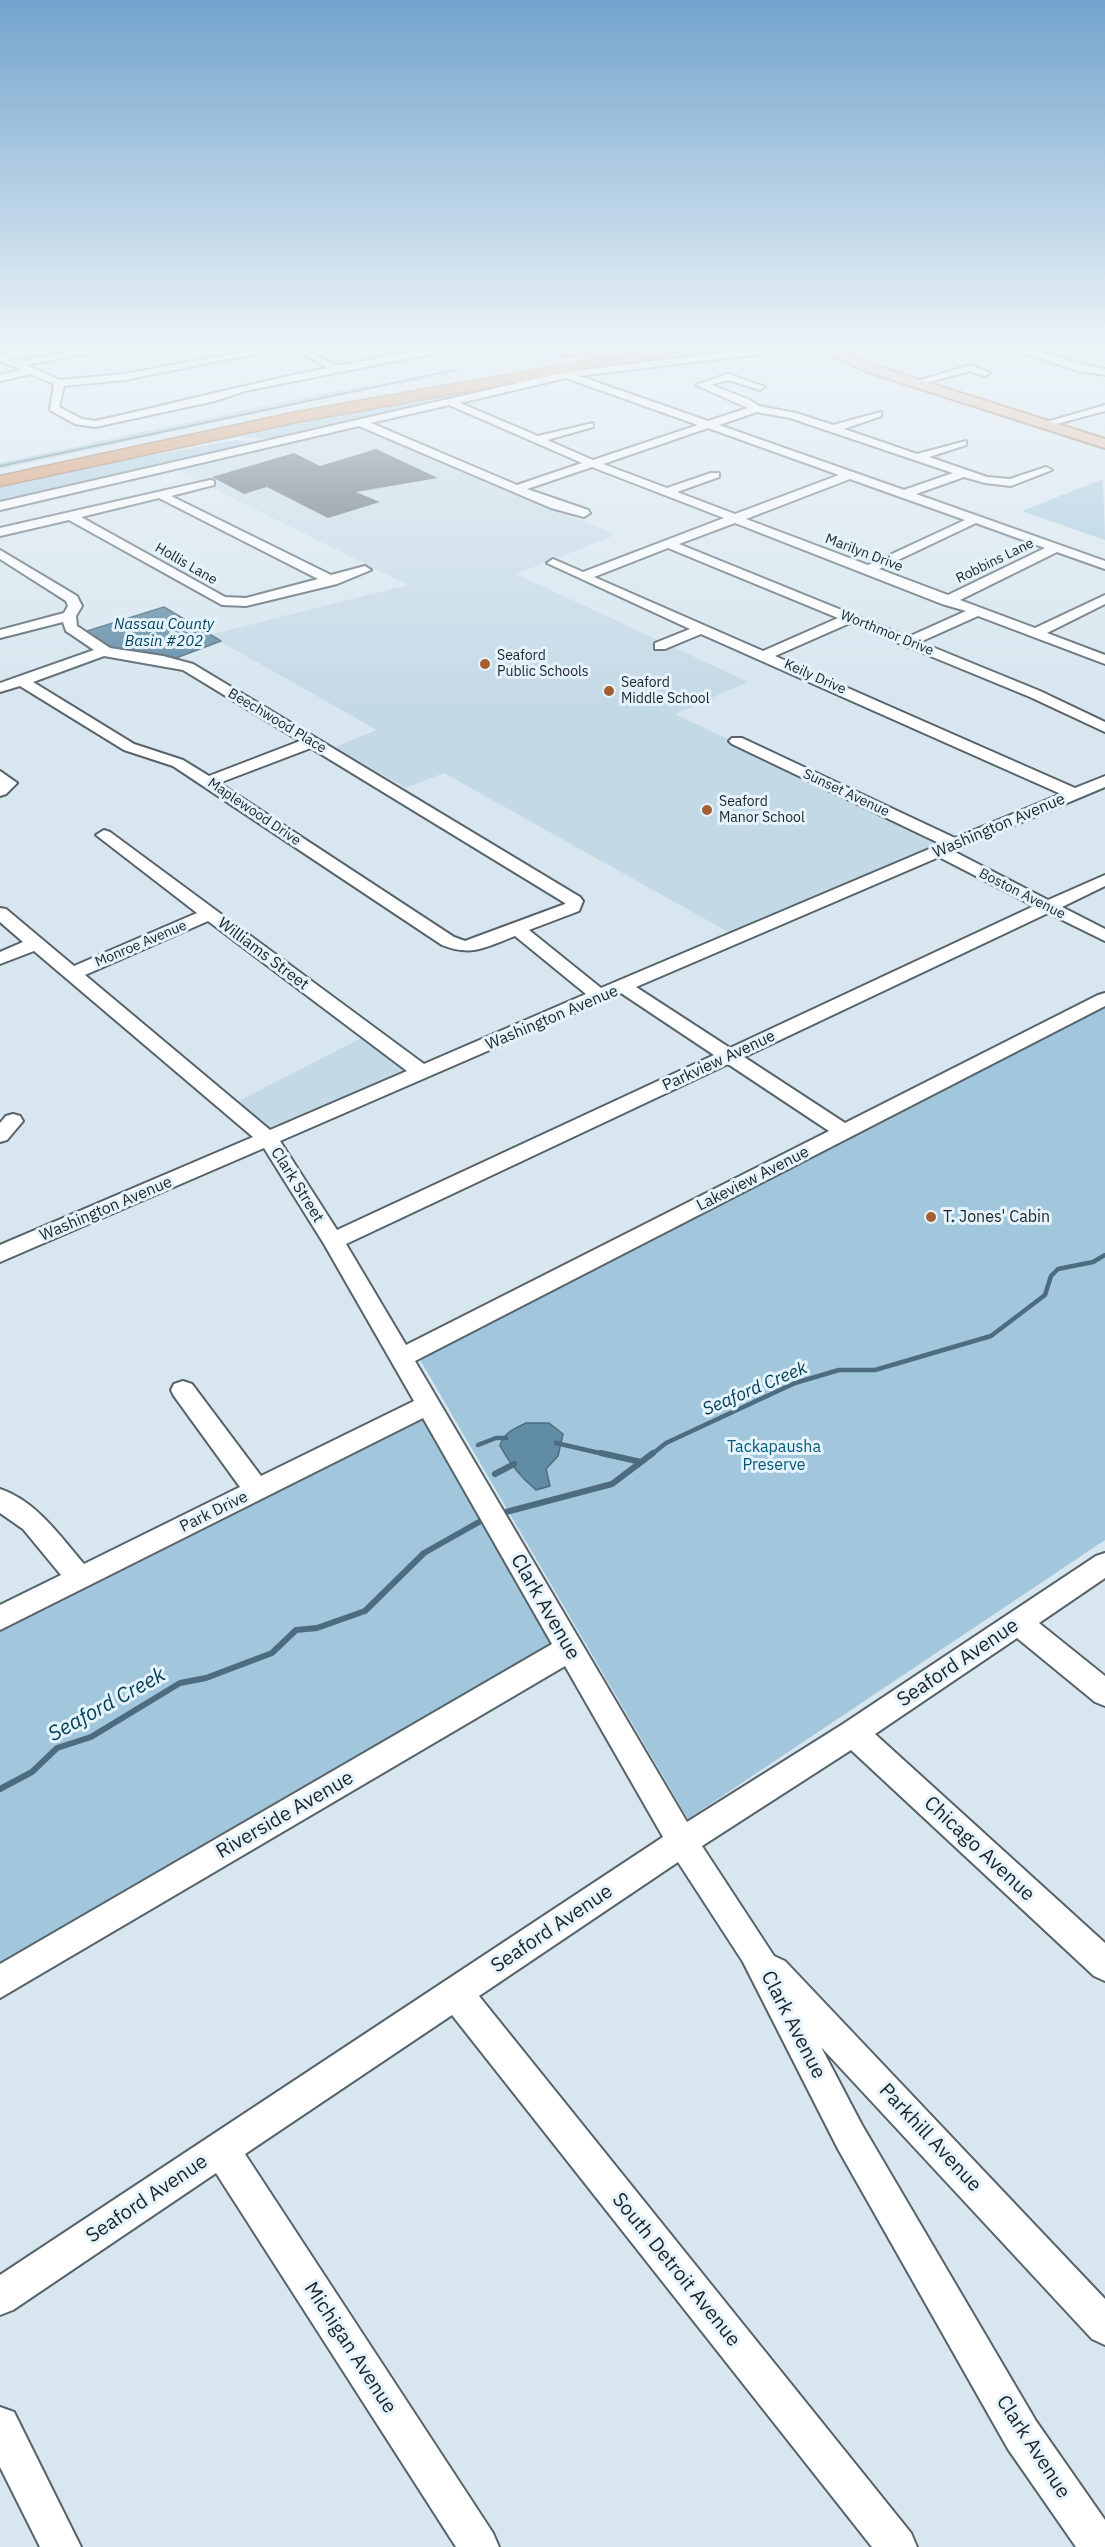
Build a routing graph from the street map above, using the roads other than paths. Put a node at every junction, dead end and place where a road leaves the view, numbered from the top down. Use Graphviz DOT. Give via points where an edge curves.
graph roads {
  1 [pos="29,468"];
  2 [pos="61,468"];
  3 [pos="66,468"];
  4 [pos="162,468"];
  5 [pos="466,468"];
  6 [pos="581,468"];
  7 [pos="603,468"];
  8 [pos="830,468"];
  9 [pos="948,468"];
  10 [pos="1046,470"];
  11 [pos="42,472"];
  12 [pos="963,473"];
  13 [pos="0,474"];
  14 [pos="715,475"];
  15 [pos="850,475"];
  16 [pos="0,481"];
  17 [pos="97,483"];
  18 [pos="210,483"];
  19 [pos="516,489"];
  20 [pos="667,492"];
  21 [pos="905,494"];
  22 [pos="161,495"];
  23 [pos="124,503"];
  24 [pos="0,506"];
  25 [pos="584,513"];
  26 [pos="71,516"];
  27 [pos="734,519"];
  28 [pos="975,519"];
  29 [pos="0,532"];
  30 [pos="668,544"];
  31 [pos="1055,548"];
  32 [pos="0,554"];
  33 [pos="553,563"];
  34 [pos="1105,565"];
  35 [pos="365,570"];
  36 [pos="867,570"];
  37 [pos="584,576"];
  38 [pos="332,581"];
  39 [pos="1105,599"];
  40 [pos="947,601"];
  41 [pos="975,612"];
  42 [pos="69,616"];
  43 [pos="850,618"];
  44 [pos="703,628"];
  45 [pos="0,634"];
  46 [pos="1034,634"];
  47 [pos="909,642"];
  48 [pos="660,646"];
  49 [pos="103,651"];
  50 [pos="765,655"];
  51 [pos="1105,660"];
  52 [pos="22,681"];
  53 [pos="0,688"];
  54 [pos="1105,728"];
  55 [pos="736,741"];
  56 [pos="312,742"];
  57 [pos="0,776"];
  58 [pos="208,782"];
  59 [pos="1104,782"];
  60 [pos="0,791"];
  61 [pos="1075,794"];
  62 [pos="104,835"];
  63 [pos="948,848"];
  64 [pos="1105,880"];
  65 [pos="1048,907"];
  66 [pos="0,913"];
  67 [pos="210,915"];
  68 [pos="518,929"];
  69 [pos="1105,936"];
  70 [pos="36,943"];
  71 [pos="0,959"];
  72 [pos="72,974"];
  73 [pos="624,987"];
  74 [pos="600,996"];
  75 [pos="1105,999"];
  76 [pos="729,1056"];
  77 [pos="423,1073"];
  78 [pos="845,1132"];
  79 [pos="268,1139"];
  80 [pos="333,1241"];
  81 [pos="3,1248"];
  82 [pos="401,1358"];
  83 [pos="183,1390"];
  84 [pos="428,1405"];
  85 [pos="257,1490"];
  86 [pos="0,1499"];
  87 [pos="485,1503"];
  88 [pos="1105,1564"];
  89 [pos="80,1578"];
  90 [pos="0,1618"];
  91 [pos="1018,1622"];
  92 [pos="570,1648"];
  93 [pos="1105,1693"];
  94 [pos="853,1733"];
  95 [pos="682,1842"];
  96 [pos="754,1951"];
  97 [pos="1105,1965"];
  98 [pos="0,1982"];
  99 [pos="456,1994"];
  100 [pos="221,2150"];
  101 [pos="0,2297"];
  102 [pos="1105,2326"];
  103 [pos="0,2426"];
  104 [pos="61,2547"];
  105 [pos="478,2547"];
  106 [pos="897,2547"];
  107 [pos="1100,2547"];
  1 -- 13 [label="highway"];
  2 -- 11 [label="highway"];
  3 -- 11 [label="highway"];
  4 -- 17 [label="street"];
  5 -- 19 [label="street"];
  6 -- 19 [label="street"];
  7 -- 20 [label="street, Marilyn Drive"];
  8 -- 15 [label="street"];
  9 -- 12 [label="street"];
  10 -- 12 [label="street" via="1011,483"];
  11 -- 16 [label="highway"];
  12 -- 21 [label="street"];
  14 -- 20 [label="street"];
  15 -- 21 [label="street"];
  15 -- 27 [label="street"];
  17 -- 23 [label="street"];
  17 -- 24 [label="street"];
  18 -- 22 [label="street"];
  19 -- 25 [label="street"];
  20 -- 27 [label="street, Marilyn Drive"];
  21 -- 28 [label="street"];
  22 -- 23 [label="street"];
  22 -- 38 [label="street"];
  23 -- 26 [label="street"];
  26 -- 29 [label="street"];
  26 -- 38 [label="street, Hollis Lane" via="222,601 246,602"];
  27 -- 30 [label="street"];
  27 -- 36 [label="street, Marilyn Drive"];
  28 -- 31 [label="street"];
  28 -- 36 [label="street"];
  30 -- 37 [label="street"];
  30 -- 43 [label="street, Worthmor Drive"];
  31 -- 34 [label="street"];
  31 -- 40 [label="street, Robbins Lane"];
  32 -- 42 [label="street, Beechwood Place" via="72,599 75,606"];
  33 -- 37 [label="street, Keily Drive"];
  35 -- 38 [label="street, Hollis Lane"];
  36 -- 40 [label="street, Marilyn Drive"];
  37 -- 44 [label="street, Keily Drive"];
  39 -- 46 [label="street"];
  40 -- 41 [label="street, Marilyn Drive"];
  41 -- 46 [label="street, Marilyn Drive"];
  41 -- 47 [label="street"];
  42 -- 45 [label="street"];
  42 -- 49 [label="street, Beechwood Place" via="71,628"];
  43 -- 47 [label="street, Worthmor Drive"];
  43 -- 50 [label="street"];
  44 -- 48 [label="street"];
  44 -- 50 [label="street, Keily Drive"];
  46 -- 51 [label="street, Marilyn Drive"];
  47 -- 54 [label="street, Worthmor Drive" via="1035,694"];
  49 -- 52 [label="street"];
  49 -- 56 [label="street, Beechwood Place" via="188,667"];
  50 -- 61 [label="street, Keily Drive"];
  52 -- 53 [label="street"];
  52 -- 58 [label="street, Maplewood Drive" via="129,747 178,763"];
  55 -- 63 [label="street, Sunset Avenue"];
  56 -- 58 [label="street"];
  56 -- 68 [label="street, Beechwood Place" via="574,901 573,907"];
  57 -- 60 [label="street" via="9,783"];
  58 -- 68 [label="street, Maplewood Drive" via="448,941 463,947"];
  59 -- 61 [label="street, Washington Avenue"];
  61 -- 63 [label="street, Washington Avenue"];
  62 -- 67 [label="street, Williams Street"];
  63 -- 65 [label="street, Boston Avenue"];
  63 -- 73 [label="street, Washington Avenue"];
  64 -- 65 [label="street, Parkview Avenue"];
  65 -- 69 [label="street, Boston Avenue"];
  65 -- 76 [label="street, Parkview Avenue"];
  66 -- 70 [label="street, Clark Street"];
  67 -- 72 [label="street, Monroe Avenue"];
  67 -- 77 [label="street, Williams Street"];
  68 -- 74 [label="street"];
  70 -- 71 [label="street"];
  70 -- 72 [label="street, Clark Street"];
  72 -- 79 [label="street, Clark Street"];
  73 -- 74 [label="street, Washington Avenue"];
  73 -- 76 [label="street"];
  74 -- 77 [label="street, Washington Avenue"];
  75 -- 78 [label="street, Lakeview Avenue"];
  76 -- 78 [label="street"];
  76 -- 80 [label="street, Parkview Avenue"];
  77 -- 79 [label="street, Washington Avenue"];
  78 -- 82 [label="street, Lakeview Avenue"];
  79 -- 80 [label="street, Clark Street"];
  79 -- 81 [label="street, Washington Avenue"];
  80 -- 82 [label="street, Clark Street"];
  82 -- 84 [label="street, Clark Street"];
  83 -- 85 [label="street"];
  84 -- 85 [label="street, Park Drive"];
  84 -- 87 [label="street, Clark Street"];
  85 -- 89 [label="street, Park Drive"];
  86 -- 89 [label="street" via="32,1522"];
  87 -- 92 [label="street, Clark Avenue"];
  88 -- 91 [label="street, Seaford Avenue"];
  89 -- 90 [label="street, Park Drive"];
  91 -- 93 [label="street"];
  91 -- 94 [label="street, Seaford Avenue"];
  92 -- 95 [label="street, Clark Avenue"];
  92 -- 98 [label="street, Riverside Avenue"];
  94 -- 95 [label="street, Seaford Avenue"];
  94 -- 97 [label="street, Chicago Avenue"];
  95 -- 96 [label="street, Clark Avenue"];
  95 -- 99 [label="street, Seaford Avenue"];
  96 -- 102 [label="street, Parkhill Avenue"];
  96 -- 107 [label="street, Clark Avenue" via="850,2137 1004,2404"];
  99 -- 100 [label="street, Seaford Avenue"];
  99 -- 106 [label="street, South Detroit Avenue"];
  100 -- 101 [label="street, Seaford Avenue"];
  100 -- 105 [label="street, Michigan Avenue"];
  103 -- 104 [label="street"];
}
